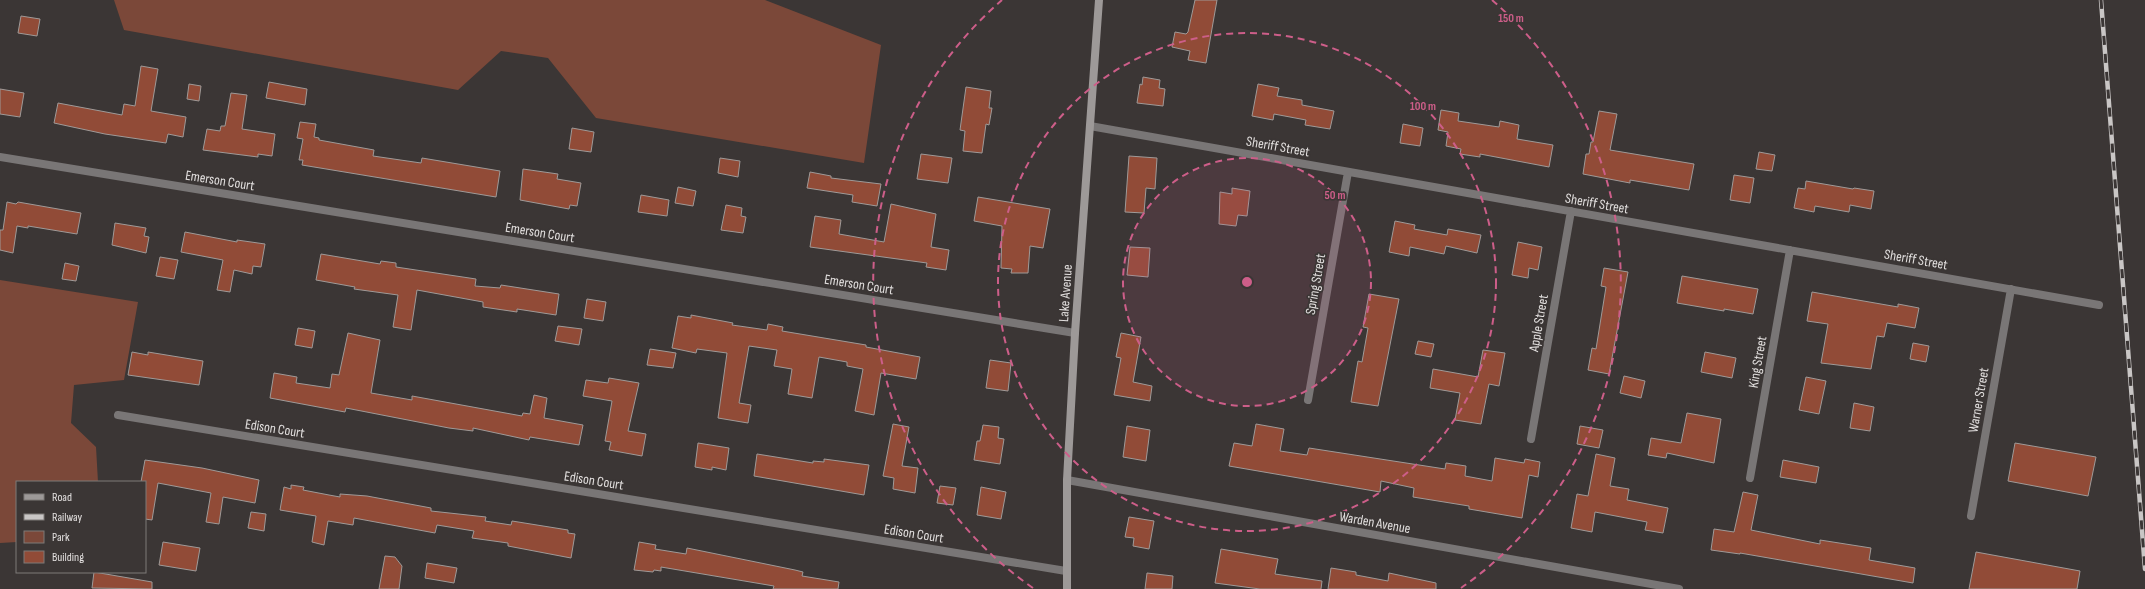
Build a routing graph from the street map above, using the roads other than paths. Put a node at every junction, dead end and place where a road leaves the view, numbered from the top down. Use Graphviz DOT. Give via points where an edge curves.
graph roads {
  1 [pos="1099,0"];
  2 [pos="1090,126"];
  3 [pos="0,157"];
  4 [pos="1348,172"];
  5 [pos="1571,211"];
  6 [pos="1790,250"];
  7 [pos="2011,289"];
  8 [pos="2099,305"];
  9 [pos="1075,333"];
  10 [pos="1308,400"];
  11 [pos="118,415"];
  12 [pos="1531,439"];
  13 [pos="1750,478"];
  14 [pos="1067,480"];
  15 [pos="1971,516"];
  16 [pos="1066,571"];
  17 [pos="1067,589"];
  18 [pos="1679,589"];
  1 -- 2 [label="street, Lake Avenue"];
  2 -- 4 [label="street, Sheriff Street"];
  2 -- 9 [label="street, Lake Avenue"];
  3 -- 9 [label="street, Emerson Court"];
  4 -- 5 [label="street, Sheriff Street"];
  4 -- 10 [label="street, Spring Street"];
  5 -- 6 [label="street, Sheriff Street"];
  5 -- 12 [label="street, Apple Street"];
  6 -- 7 [label="street, Sheriff Street"];
  6 -- 13 [label="street, King Street"];
  7 -- 8 [label="street, Sheriff Street"];
  7 -- 15 [label="street, Warner Street"];
  9 -- 14 [label="street, Lake Avenue"];
  11 -- 16 [label="street, Edison Court"];
  14 -- 16 [label="street, Lake Avenue"];
  14 -- 18 [label="street, Warden Avenue"];
  16 -- 17 [label="street, Lake Avenue"];
}
